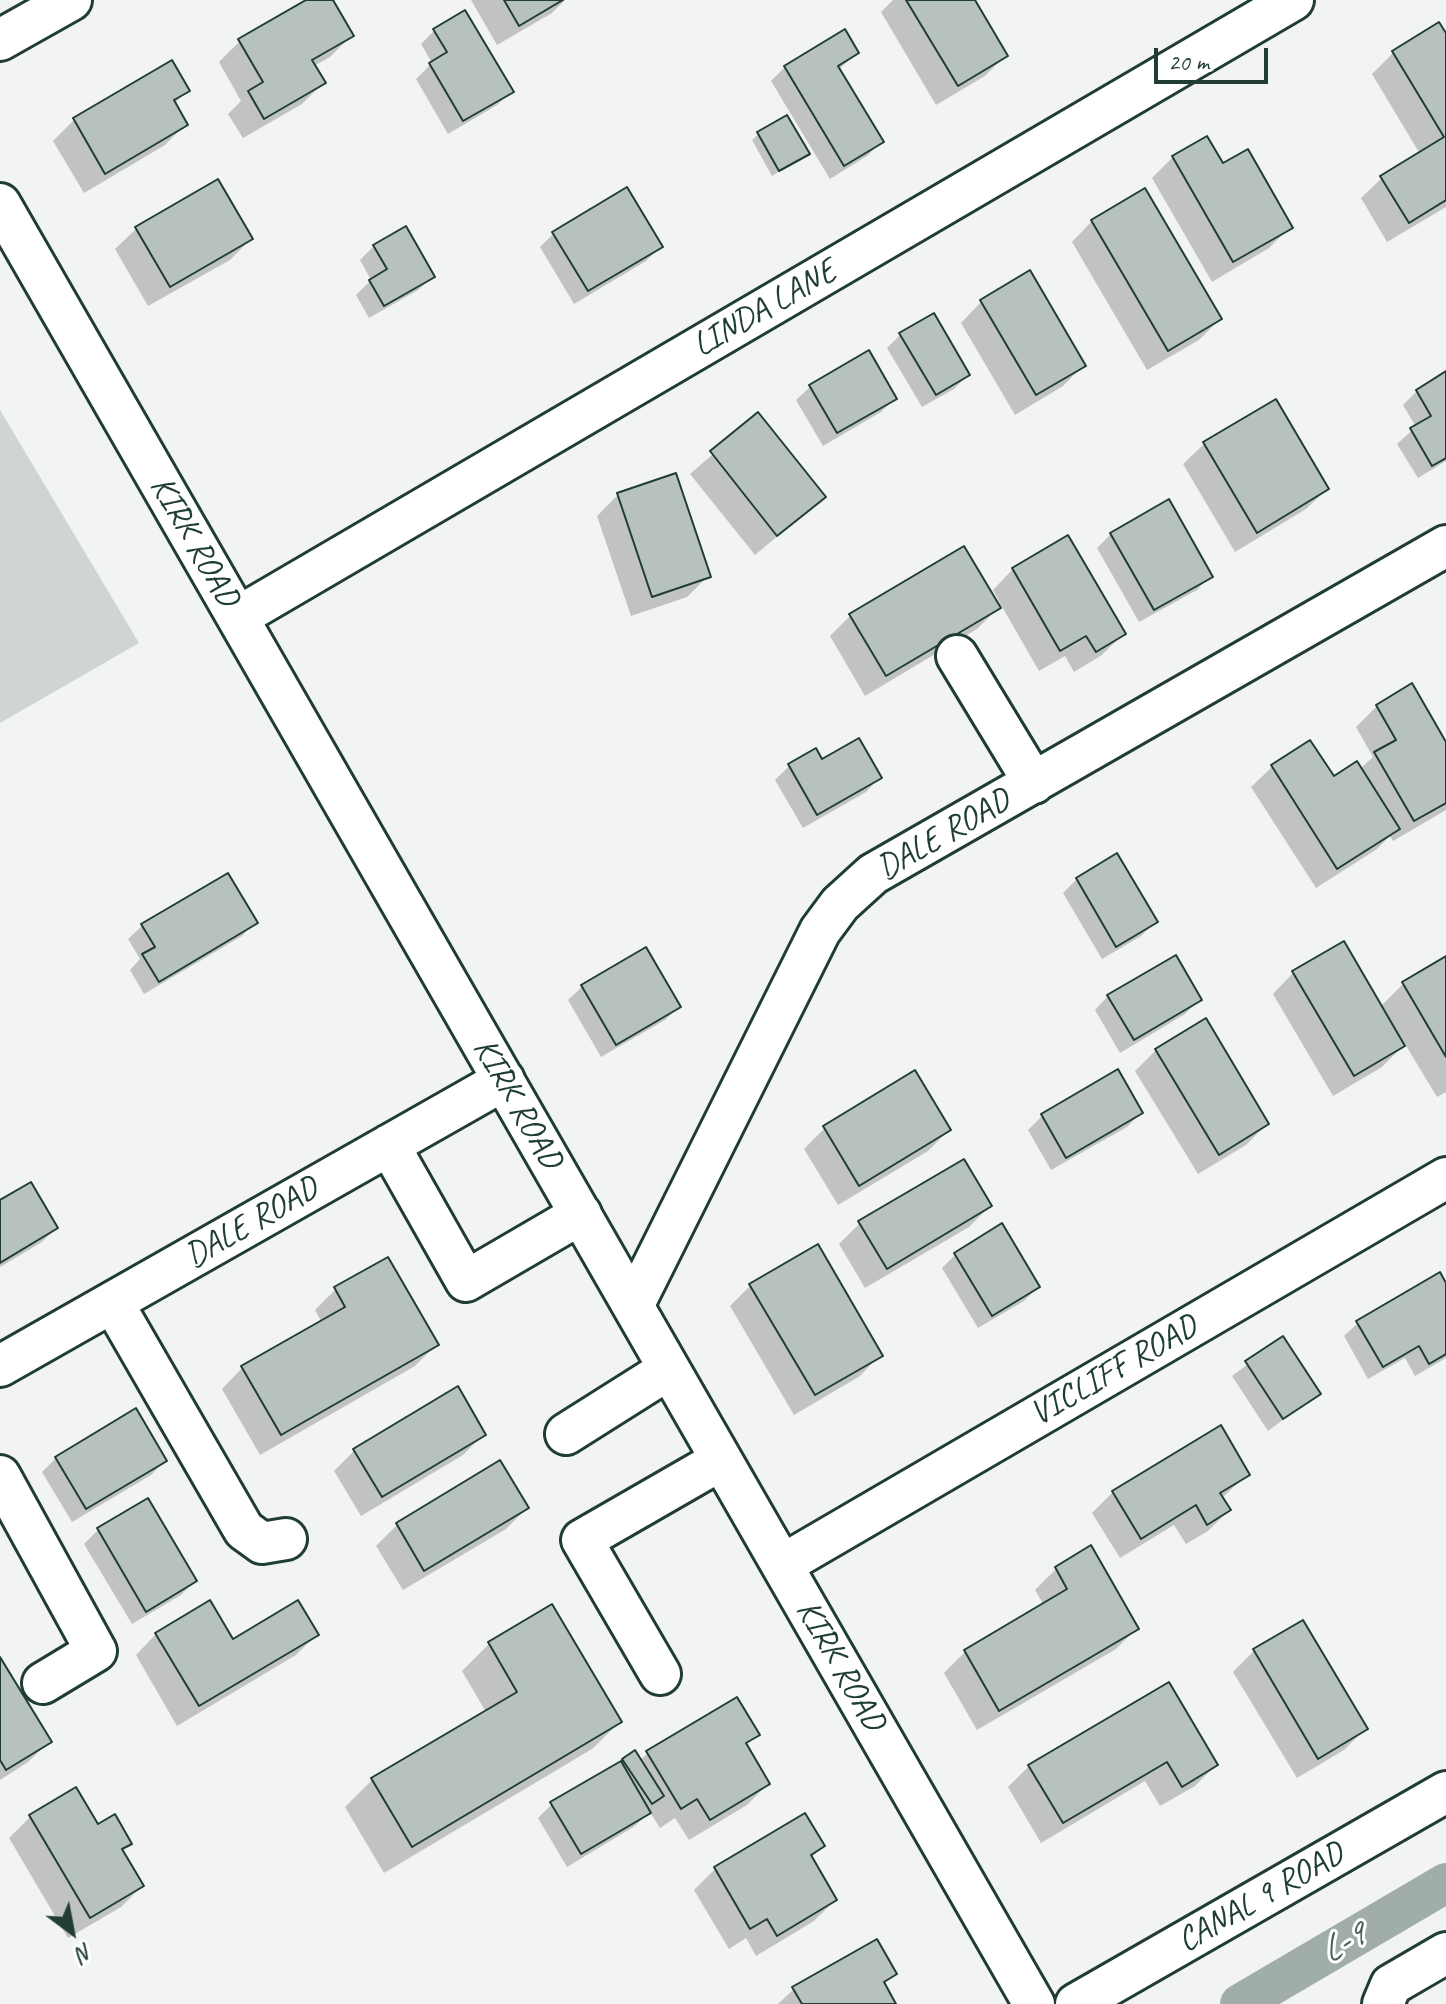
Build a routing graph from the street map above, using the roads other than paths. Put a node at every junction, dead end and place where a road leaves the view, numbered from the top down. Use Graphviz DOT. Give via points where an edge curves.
graph roads {
  1 [pos="71,0"];
  2 [pos="1293,0"];
  3 [pos="0,40"];
  4 [pos="0,204"];
  5 [pos="1446,546"];
  6 [pos="238,617"];
  7 [pos="957,656"];
  8 [pos="1034,783"];
  9 [pos="504,1080"];
  10 [pos="389,1145"];
  11 [pos="1446,1178"];
  12 [pos="581,1214"];
  13 [pos="113,1303"];
  14 [pos="633,1306"];
  15 [pos="0,1366"];
  16 [pos="669,1369"];
  17 [pos="566,1434"];
  18 [pos="721,1460"];
  19 [pos="0,1476"];
  20 [pos="286,1539"];
  21 [pos="782,1565"];
  22 [pos="660,1674"];
  23 [pos="43,1683"];
  24 [pos="1446,1792"];
  25 [pos="1446,1953"];
  26 [pos="1034,2004"];
  27 [pos="1076,2004"];
  28 [pos="1383,2004"];
  1 -- 3 [label="street"];
  2 -- 6 [label="street, LINDA LANE"];
  4 -- 6 [label="street, KIRK ROAD"];
  5 -- 8 [label="street, DALE ROAD"];
  6 -- 9 [label="street, KIRK ROAD"];
  7 -- 8 [label="street"];
  8 -- 14 [label="street, DALE ROAD" via="873,874 840,904 820,931"];
  9 -- 10 [label="street, DALE ROAD"];
  9 -- 12 [label="street, KIRK ROAD"];
  10 -- 12 [label="street" via="466,1281"];
  10 -- 13 [label="street, DALE ROAD"];
  11 -- 21 [label="street, VICLIFF ROAD"];
  12 -- 14 [label="street, KIRK ROAD"];
  13 -- 15 [label="street, DALE ROAD"];
  13 -- 20 [label="street" via="244,1530 262,1543"];
  14 -- 16 [label="street, KIRK ROAD"];
  16 -- 17 [label="street"];
  16 -- 18 [label="street, KIRK ROAD"];
  18 -- 21 [label="street, KIRK ROAD"];
  18 -- 22 [label="street" via="582,1540"];
  19 -- 23 [label="street" via="96,1651"];
  21 -- 26 [label="street, KIRK ROAD"];
  24 -- 27 [label="street, CANAL 9 ROAD"];
  25 -- 28 [label="street" via="1391,1985"];
}
